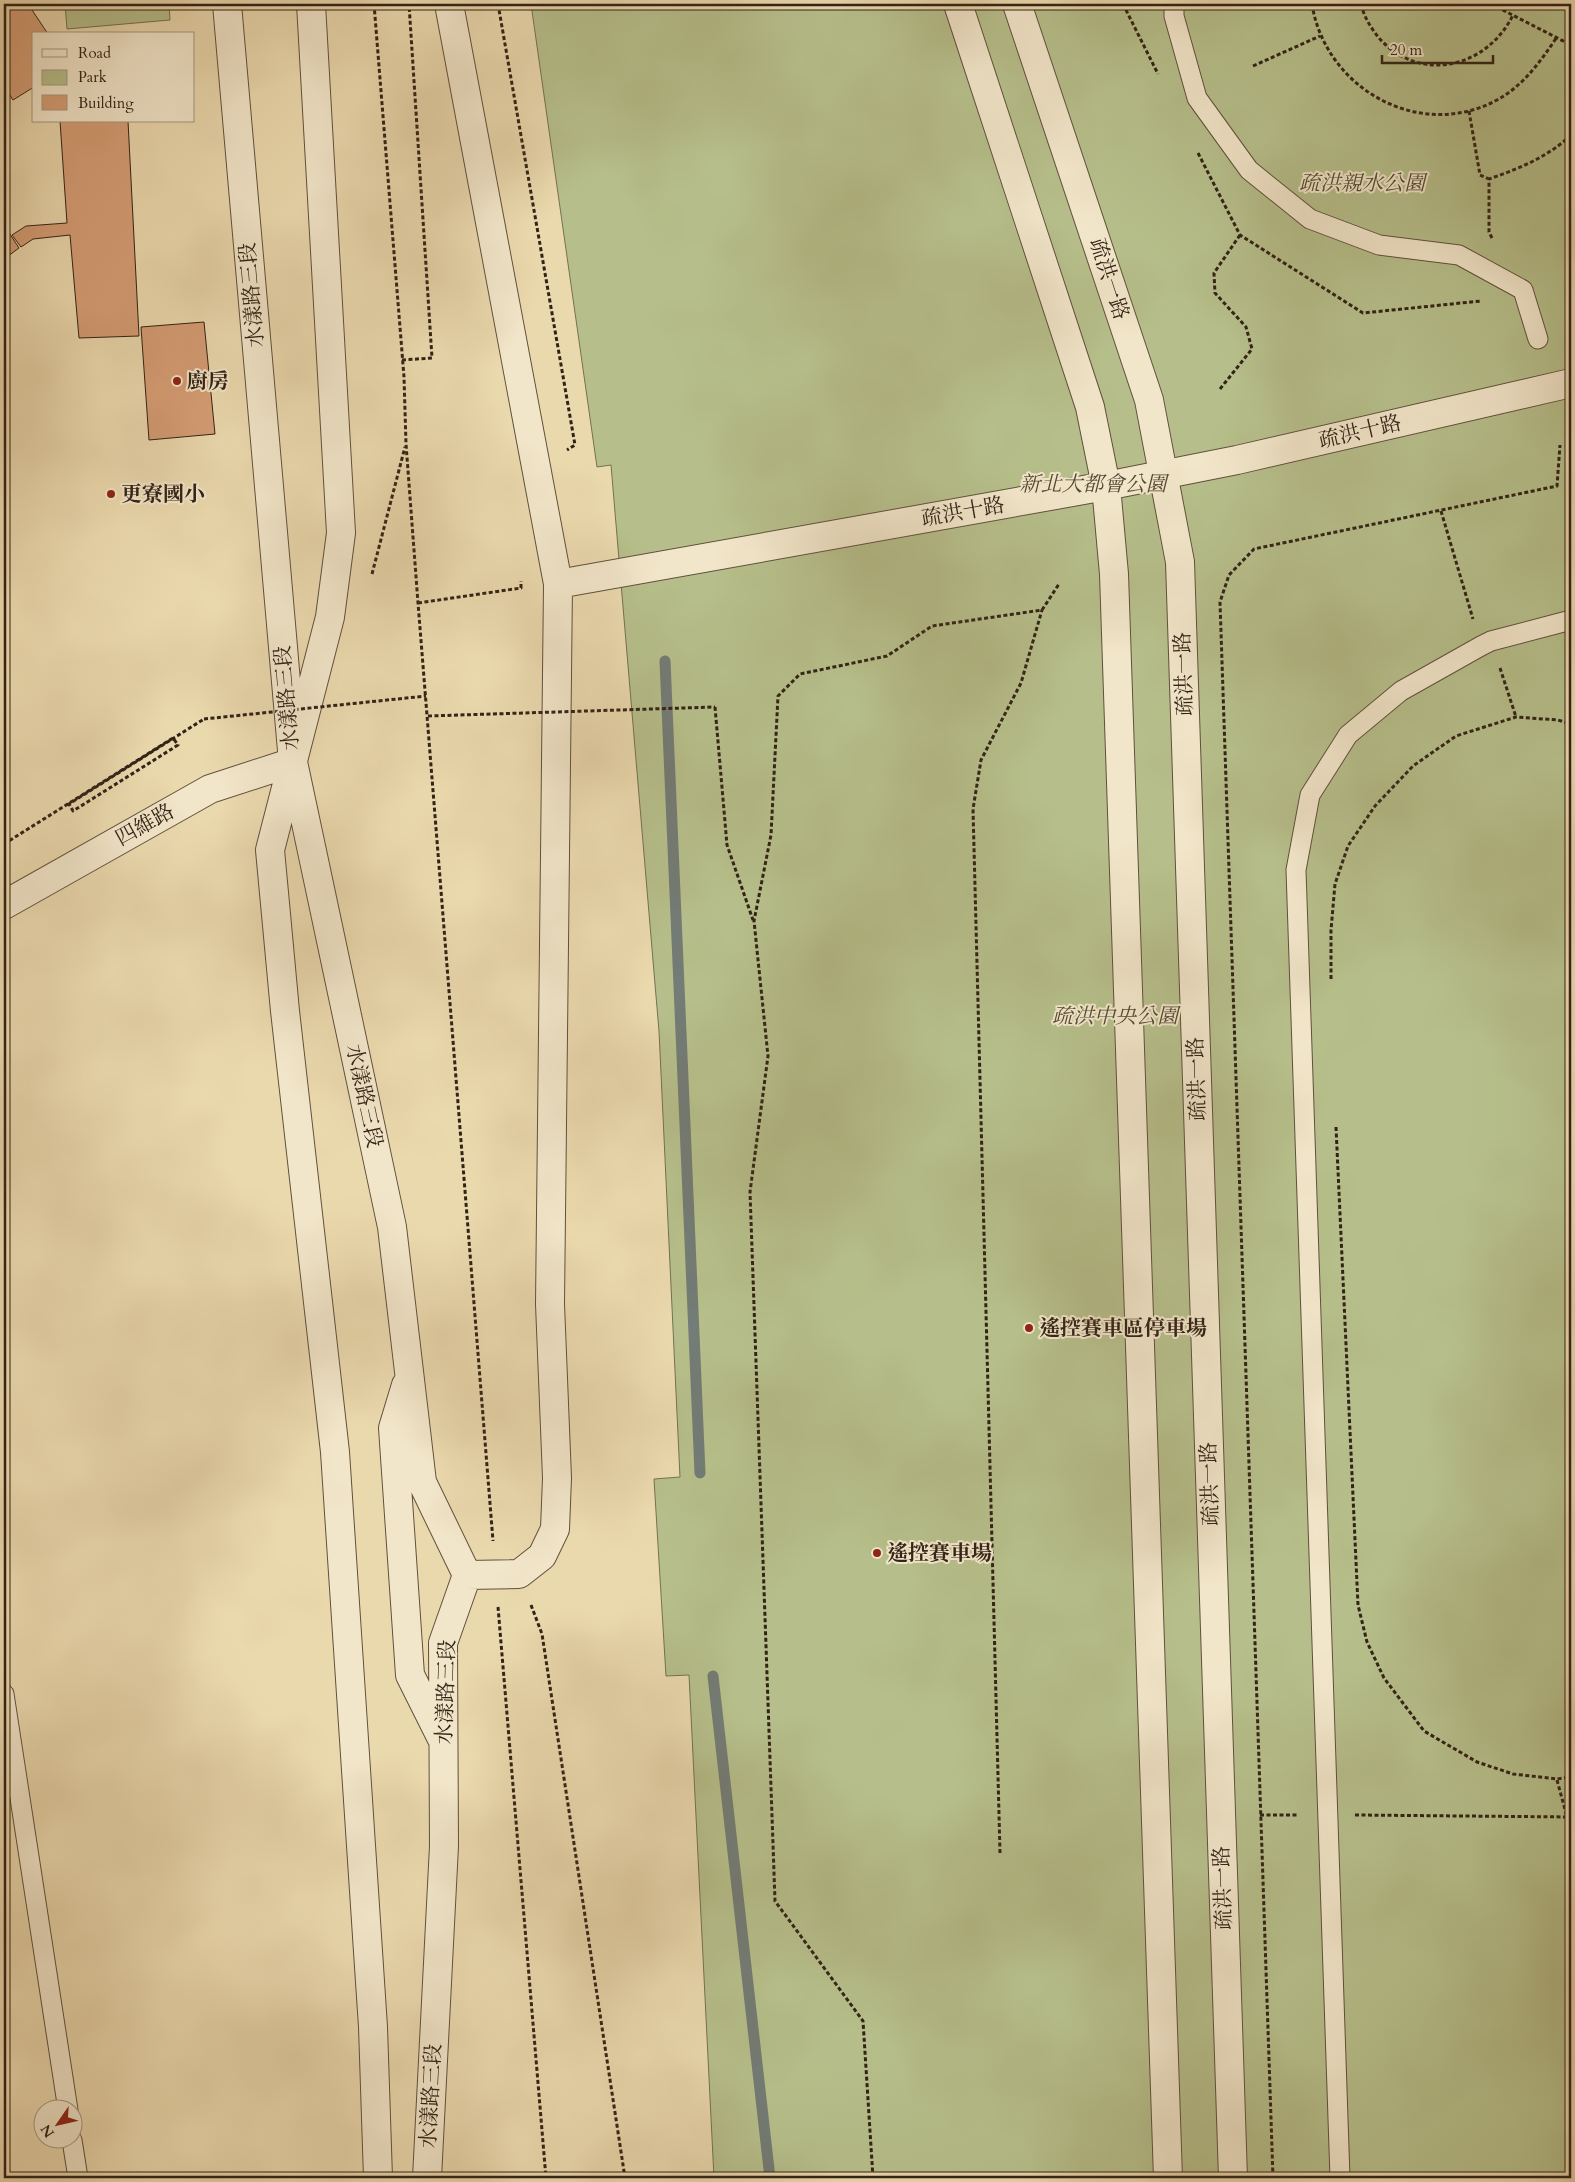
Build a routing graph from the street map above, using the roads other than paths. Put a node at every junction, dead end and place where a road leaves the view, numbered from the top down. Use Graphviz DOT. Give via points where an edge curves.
graph roads {
  1 [pos="227,4"];
  2 [pos="311,4"];
  3 [pos="449,4"];
  4 [pos="958,4"];
  5 [pos="1017,4"];
  6 [pos="1174,4"];
  7 [pos="1538,339"];
  8 [pos="1571,383"];
  9 [pos="1163,475"];
  10 [pos="1106,486"];
  11 [pos="558,584"];
  12 [pos="1571,620"];
  13 [pos="293,762"];
  14 [pos="4,905"];
  15 [pos="409,1374"];
  16 [pos="467,1575"];
  17 [pos="4,1694"];
  18 [pos="444,1744"];
  19 [pos="66,2100"];
  20 [pos="74,2150"];
  21 [pos="78,2178"];
  22 [pos="378,2178"];
  23 [pos="427,2178"];
  24 [pos="1168,2178"];
  25 [pos="1233,2178"];
  26 [pos="1340,2178"];
  1 -- 13 [label="street, 水漾路三段"];
  2 -- 13 [label="street" via="341,533 330,617"];
  3 -- 11 [label="street"];
  4 -- 10 [label="street" via="1090,407"];
  5 -- 9 [label="street, 疏洪一路" via="1149,400"];
  6 -- 7 [label="lane" via="1174,16 1197,98 1249,170 1310,218 1379,244 1459,255 1523,290"];
  8 -- 9 [label="street, 疏洪十路"];
  9 -- 10 [label="street, 疏洪十路"];
  9 -- 25 [label="street, 疏洪一路" via="1180,562"];
  10 -- 11 [label="street, 疏洪十路"];
  10 -- 24 [label="street" via="1114,594"];
  11 -- 16 [label="street" via="550,1304 557,1478 555,1529 542,1556 507,1575"];
  12 -- 26 [label="lane" via="1486,643 1401,691 1348,735 1310,795 1296,870"];
  13 -- 14 [label="street, 四維路" via="210,789"];
  13 -- 15 [label="street, 水漾路三段" via="392,1227"];
  13 -- 22 [label="street" via="270,850 335,1452 373,2027"];
  15 -- 16 [label="street, 水漾路三段" via="422,1482"];
  15 -- 18 [label="street" via="393,1428 410,1675"];
  16 -- 18 [label="street, 水漾路三段" via="443,1643"];
  17 -- 19 [label="lane"];
  18 -- 23 [label="street, 水漾路三段" via="444,1846"];
  20 -- 21 [label="lane"];
}
